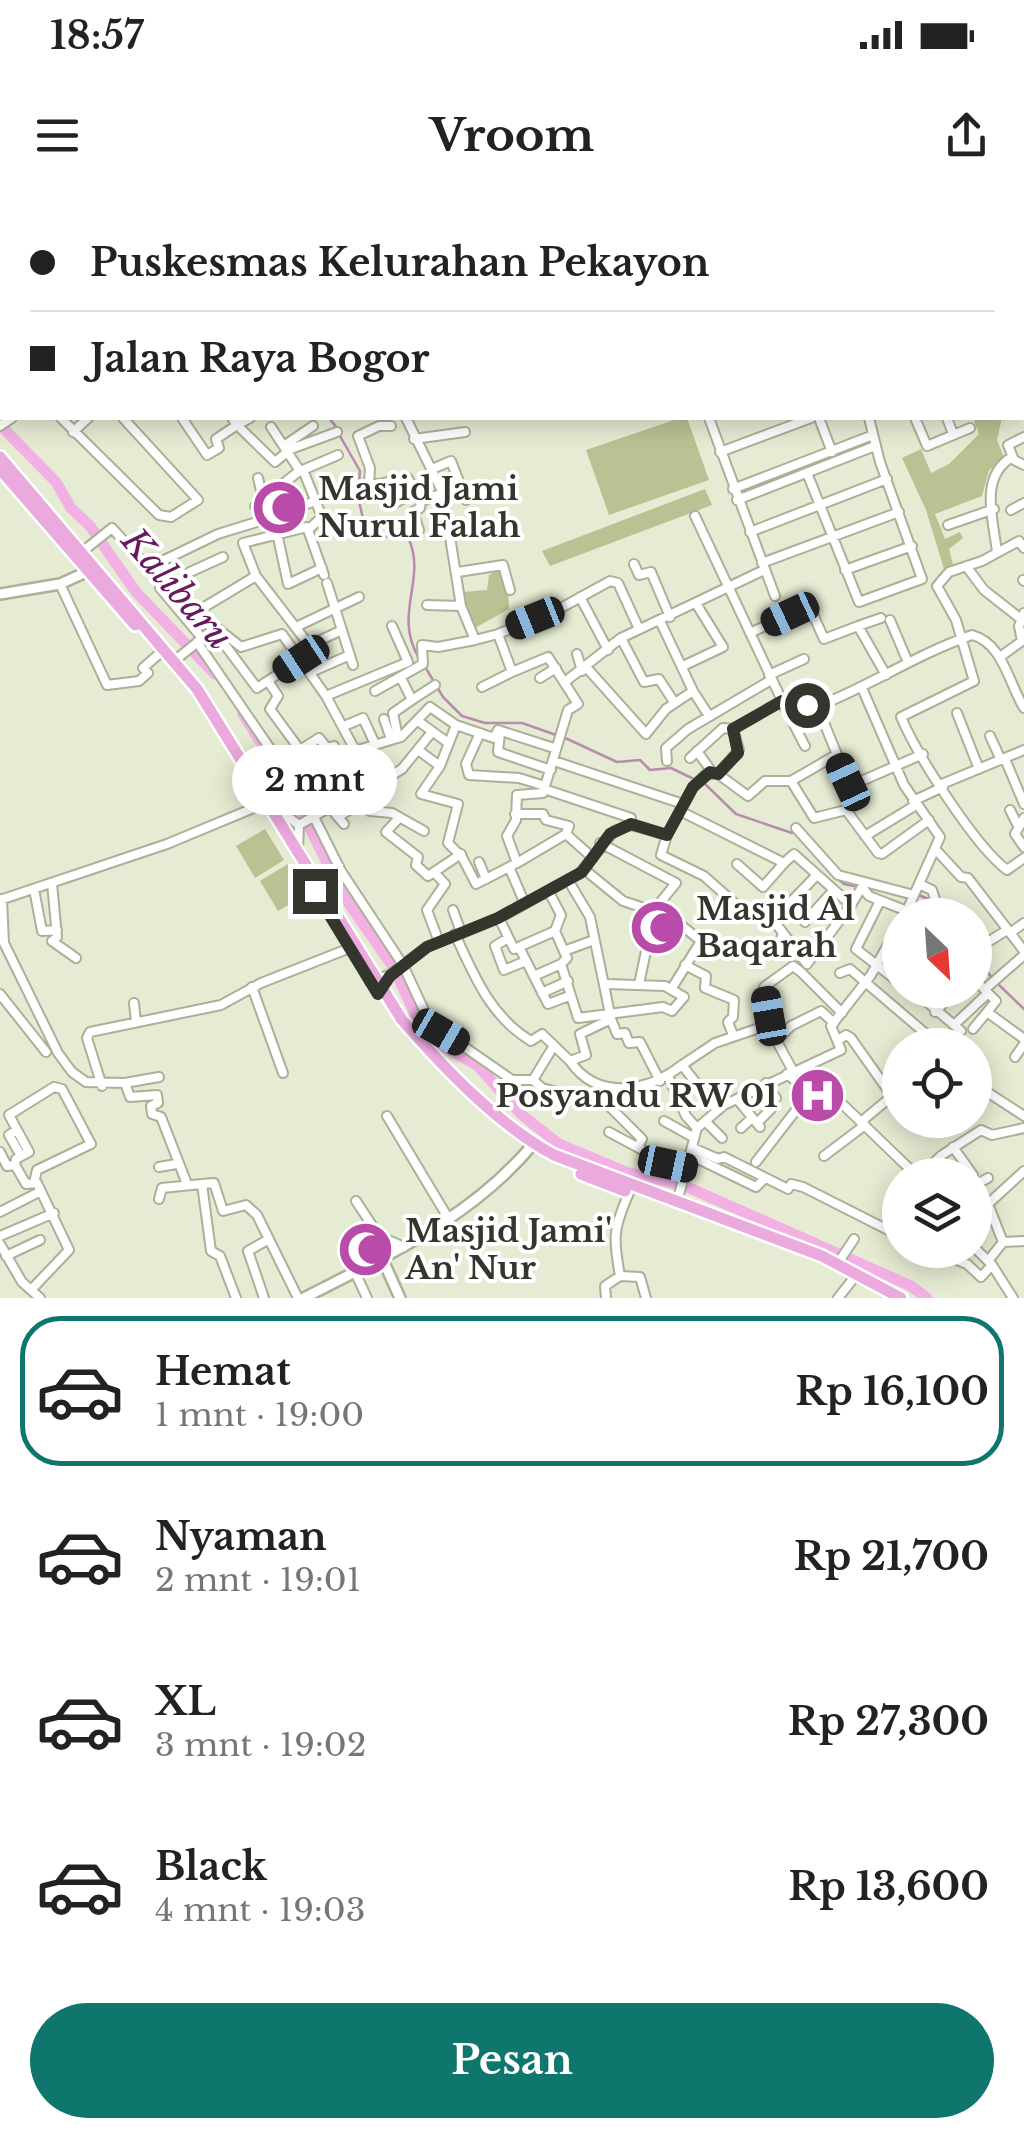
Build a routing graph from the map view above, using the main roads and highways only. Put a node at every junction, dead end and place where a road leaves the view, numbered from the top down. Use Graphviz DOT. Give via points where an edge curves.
graph roads {
  1 [pos="0,457"];
  2 [pos="0,470"];
  3 [pos="91,570"];
  4 [pos="265,804"];
  5 [pos="388,974"];
  6 [pos="532,1146"];
  7 [pos="857,1276"];
  8 [pos="888,1298"];
  9 [pos="901,1298"];
  1 -- 3 [label="highway"];
  2 -- 3 [label="highway"];
  3 -- 4 [label="highway" via="182,653"];
  4 -- 5 [label="highway"];
  4 -- 5 [label="highway" via="350,948"];
  5 -- 6 [label="highway" via="381,993 412,1042"];
  6 -- 7 [label="highway" via="630,1193"];
  6 -- 7 [label="highway" via="841,1257"];
  7 -- 8 [label="highway"];
  7 -- 9 [label="highway"];
}
